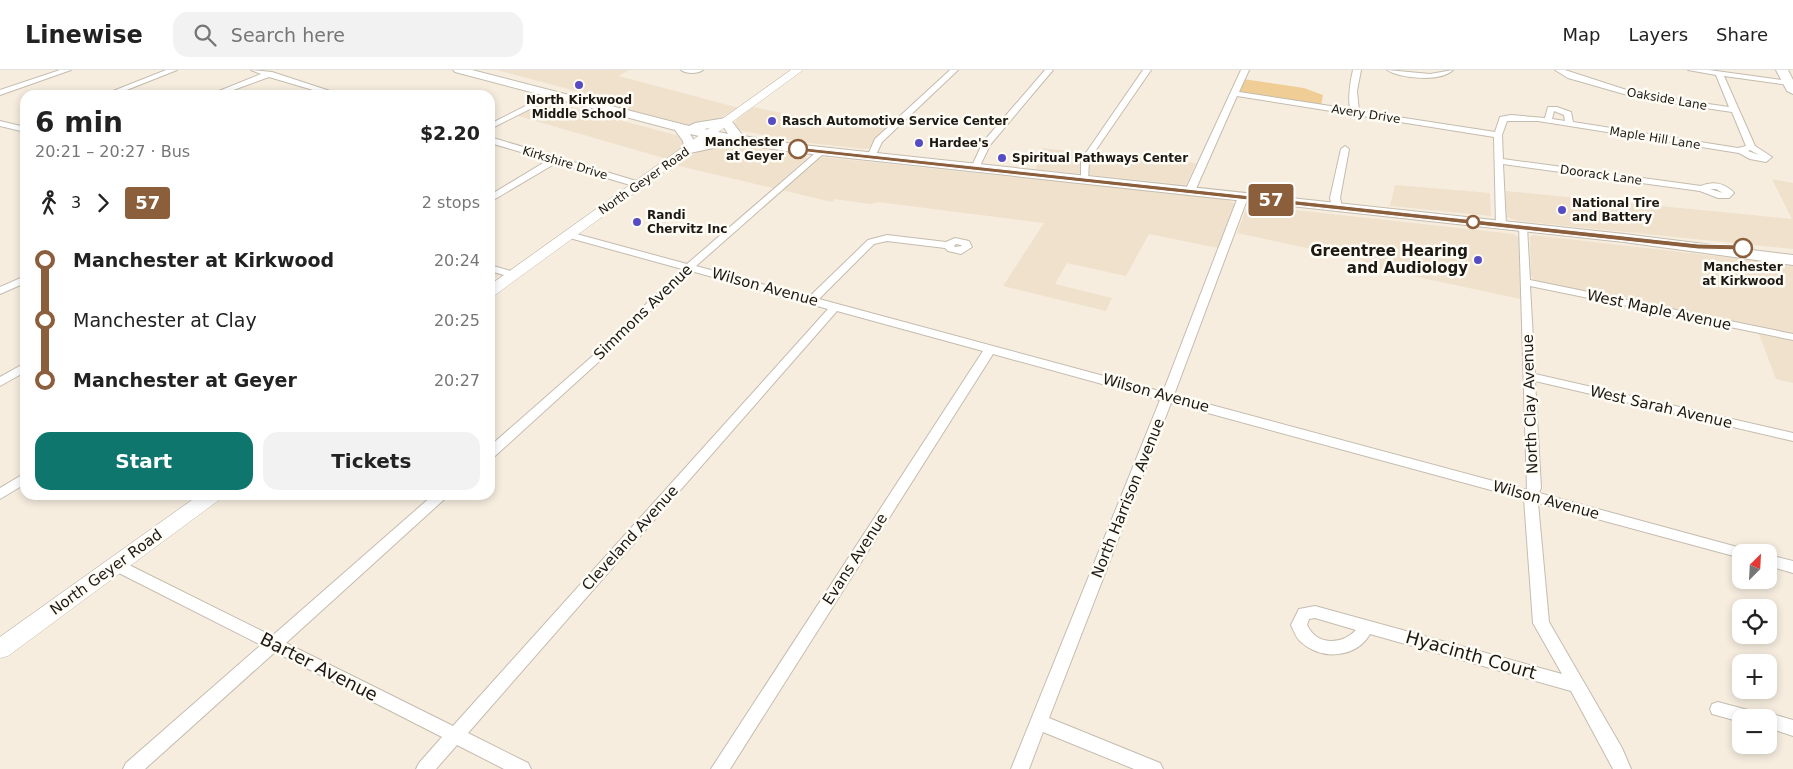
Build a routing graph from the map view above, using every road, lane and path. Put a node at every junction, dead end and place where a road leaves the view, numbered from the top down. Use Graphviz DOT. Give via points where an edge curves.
graph roads {
  1 [pos="67,70"];
  2 [pos="173,70"];
  3 [pos="255,70"];
  4 [pos="279,70"];
  5 [pos="459,70"];
  6 [pos="685,70"];
  7 [pos="699,70"];
  8 [pos="798,70"];
  9 [pos="954,70"];
  10 [pos="1049,70"];
  11 [pos="1147,70"];
  12 [pos="1244,70"];
  13 [pos="1357,70"];
  14 [pos="1391,70"];
  15 [pos="1449,70"];
  16 [pos="1559,70"];
  17 [pos="1692,70"];
  18 [pos="1782,70"];
  19 [pos="1550,72"];
  20 [pos="268,74"];
  21 [pos="1719,74"];
  22 [pos="1571,76"];
  23 [pos="1791,87"];
  24 [pos="120,90"];
  25 [pos="226,90"];
  26 [pos="314,90"];
  27 [pos="0,93"];
  28 [pos="1233,93"];
  29 [pos="554,96"];
  30 [pos="1735,110"];
  31 [pos="1354,112"];
  32 [pos="1548,120"];
  33 [pos="726,122"];
  34 [pos="0,123"];
  35 [pos="1569,124"];
  36 [pos="495,125"];
  37 [pos="20,127"];
  38 [pos="679,128"];
  39 [pos="709,135"];
  40 [pos="1498,135"];
  41 [pos="740,140"];
  42 [pos="495,142"];
  43 [pos="1751,147"];
  44 [pos="690,149"];
  45 [pos="1345,149"];
  46 [pos="1741,151"];
  47 [pos="820,152"];
  48 [pos="871,157"];
  49 [pos="554,160"];
  50 [pos="1500,161"];
  51 [pos="975,168"];
  52 [pos="1084,180"];
  53 [pos="640,185"];
  54 [pos="1702,189"];
  55 [pos="1190,191"];
  56 [pos="495,196"];
  57 [pos="1243,197"];
  58 [pos="1337,207"];
  59 [pos="1501,225"];
  60 [pos="1522,227"];
  61 [pos="569,235"];
  62 [pos="948,245"];
  63 [pos="1698,246"];
  64 [pos="1793,253"];
  65 [pos="1793,260"];
  66 [pos="689,267"];
  67 [pos="495,269"];
  68 [pos="514,275"];
  69 [pos="20,281"];
  70 [pos="1525,282"];
  71 [pos="495,288"];
  72 [pos="0,291"];
  73 [pos="812,300"];
  74 [pos="835,307"];
  75 [pos="1793,337"];
  76 [pos="990,348"];
  77 [pos="20,370"];
  78 [pos="1530,376"];
  79 [pos="0,382"];
  80 [pos="1168,396"];
  81 [pos="1793,438"];
  82 [pos="495,449"];
  83 [pos="20,481"];
  84 [pos="0,494"];
  85 [pos="1530,496"];
  86 [pos="205,500"];
  87 [pos="436,500"];
  88 [pos="1732,551"];
  89 [pos="1778,563"];
  90 [pos="116,565"];
  91 [pos="1793,567"];
  92 [pos="1366,627"];
  93 [pos="273,644"];
  94 [pos="0,649"];
  95 [pos="1576,685"];
  96 [pos="1718,709"];
  97 [pos="1732,713"];
  98 [pos="1038,722"];
  99 [pos="1777,723"];
  100 [pos="1793,728"];
  101 [pos="454,735"];
  102 [pos="132,769"];
  103 [pos="425,769"];
  104 [pos="522,769"];
  105 [pos="720,769"];
  106 [pos="1020,769"];
  107 [pos="1154,769"];
  108 [pos="1622,769"];
  1 -- 27 [label="street"];
  2 -- 24 [label="street"];
  3 -- 20 [label="street"];
  4 -- 20 [label="street"];
  5 -- 29 [label="main road"];
  6 -- 7 [label="street"];
  8 -- 33 [label="street, North Geyer Road"];
  9 -- 48 [label="street" via="878,140"];
  10 -- 51 [label="street" via="986,144"];
  11 -- 52 [label="street" via="1085,160"];
  12 -- 28 [label="street"];
  13 -- 31 [label="street" via="1352,85"];
  14 -- 15 [label="street" via="1433,76"];
  16 -- 22 [label="street, Oakside Lane"];
  17 -- 21 [label="street"];
  18 -- 23 [label="main road"];
  19 -- 22 [label="street, Oakside Lane"];
  20 -- 25 [label="street"];
  20 -- 26 [label="street"];
  21 -- 23 [label="street"];
  21 -- 30 [label="street"];
  22 -- 30 [label="street, Oakside Lane" via="1638,96"];
  28 -- 31 [label="street, Avery Drive"];
  28 -- 55 [label="street"];
  29 -- 36 [label="street"];
  29 -- 38 [label="main road"];
  30 -- 43 [label="street"];
  31 -- 40 [label="street, Avery Drive"];
  32 -- 35 [label="street, Maple Hill Lane"];
  32 -- 35 [label="street" via="1549,111 1557,109 1568,114"];
  32 -- 40 [label="street, Maple Hill Lane" via="1503,119"];
  33 -- 38 [label="main road"];
  33 -- 39 [label="street, North Geyer Road"];
  33 -- 41 [label="main road"];
  34 -- 37 [label="street"];
  35 -- 46 [label="street, Maple Hill Lane"];
  38 -- 39 [label="main road"];
  38 -- 44 [label="main road" via="689,141"];
  39 -- 41 [label="main road"];
  39 -- 44 [label="street, North Geyer Road"];
  40 -- 50 [label="street"];
  41 -- 44 [label="main road"];
  41 -- 47 [label="main road"];
  42 -- 49 [label="street, Kirkshire Drive"];
  43 -- 46 [label="street"];
  43 -- 46 [label="street, Maple Hill Lane" via="1768,157 1753,157"];
  44 -- 53 [label="street, North Geyer Road"];
  45 -- 58 [label="street" via="1335,198"];
  47 -- 48 [label="main road"];
  47 -- 66 [label="street, Simmons Avenue"];
  48 -- 51 [label="main road"];
  49 -- 53 [label="street, Kirkshire Drive"];
  49 -- 56 [label="street"];
  50 -- 54 [label="street, Doorack Lane"];
  50 -- 59 [label="street"];
  51 -- 52 [label="main road"];
  52 -- 55 [label="main road"];
  53 -- 61 [label="street, North Geyer Road"];
  55 -- 57 [label="main road"];
  57 -- 58 [label="main road"];
  57 -- 80 [label="street, North Harrison Avenue"];
  58 -- 59 [label="main road"];
  59 -- 60 [label="main road"];
  60 -- 63 [label="main road"];
  60 -- 70 [label="street, North Clay Avenue"];
  61 -- 66 [label="street, Wilson Avenue"];
  61 -- 68 [label="street, North Geyer Road"];
  62 -- 73 [label="street" via="887,238 871,242"];
  63 -- 64 [label="main road"];
  63 -- 65 [label="main road" via="1730,254"];
  66 -- 73 [label="street, Wilson Avenue"];
  66 -- 82 [label="street, Simmons Avenue" via="600,355"];
  67 -- 68 [label="street"];
  68 -- 71 [label="street, North Geyer Road"];
  69 -- 72 [label="street"];
  70 -- 75 [label="street, West Maple Avenue"];
  70 -- 78 [label="street, North Clay Avenue"];
  73 -- 74 [label="street, Wilson Avenue"];
  74 -- 76 [label="street, Wilson Avenue"];
  74 -- 101 [label="street, Cleveland Avenue"];
  76 -- 80 [label="street, Wilson Avenue"];
  76 -- 105 [label="street, Evans Avenue"];
  77 -- 79 [label="street"];
  78 -- 81 [label="street, West Sarah Avenue"];
  78 -- 85 [label="street, North Clay Avenue" via="1534,488"];
  80 -- 85 [label="street, Wilson Avenue"];
  80 -- 98 [label="street, North Harrison Avenue"];
  83 -- 84 [label="street"];
  85 -- 88 [label="street, Wilson Avenue"];
  85 -- 95 [label="street, North Clay Avenue" via="1541,623"];
  86 -- 90 [label="street, North Geyer Road"];
  87 -- 93 [label="street"];
  89 -- 91 [label="street"];
  90 -- 93 [label="street, Barter Avenue"];
  90 -- 94 [label="street, North Geyer Road"];
  92 -- 95 [label="street, Hyacinth Court"];
  93 -- 101 [label="street, Barter Avenue"];
  93 -- 102 [label="street"];
  95 -- 108 [label="street, North Clay Avenue"];
  96 -- 97 [label="street"];
  98 -- 106 [label="street, North Harrison Avenue"];
  98 -- 107 [label="street"];
  99 -- 100 [label="street"];
  101 -- 103 [label="street, Cleveland Avenue"];
  101 -- 104 [label="street, Barter Avenue"];
}
